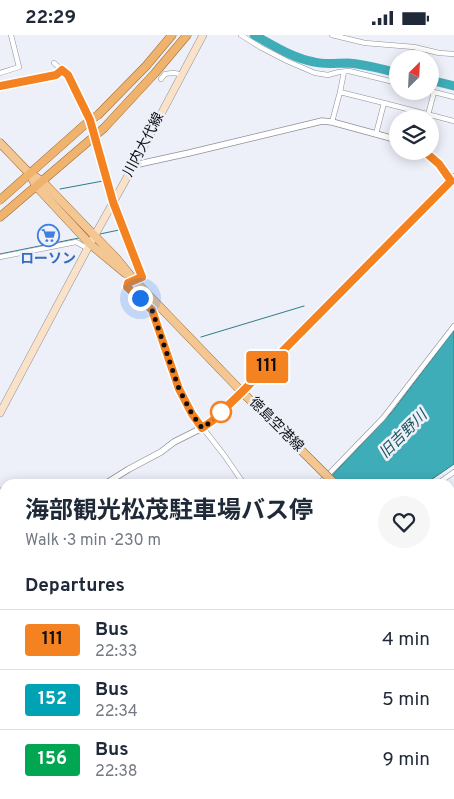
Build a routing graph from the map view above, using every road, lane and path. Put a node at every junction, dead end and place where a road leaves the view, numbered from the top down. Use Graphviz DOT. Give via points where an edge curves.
graph roads {
  1 [pos="11,35"];
  2 [pos="172,35"];
  3 [pos="203,35"];
  4 [pos="241,35"];
  5 [pos="332,35"];
  6 [pos="186,36"];
  7 [pos="454,54"];
  8 [pos="54,63"];
  9 [pos="62,70"];
  10 [pos="344,72"];
  11 [pos="0,73"];
  12 [pos="181,75"];
  13 [pos="161,79"];
  14 [pos="389,81"];
  15 [pos="0,86"];
  16 [pos="340,92"];
  17 [pos="439,94"];
  18 [pos="454,97"];
  19 [pos="384,103"];
  20 [pos="406,110"];
  21 [pos="439,119"];
  22 [pos="90,120"];
  23 [pos="454,121"];
  24 [pos="332,122"];
  25 [pos="376,134"];
  26 [pos="94,137"];
  27 [pos="389,138"];
  28 [pos="0,143"];
  29 [pos="434,160"];
  30 [pos="135,163"];
  31 [pos="30,174"];
  32 [pos="453,181"];
  33 [pos="39,184"];
  34 [pos="0,200"];
  35 [pos="113,202"];
  36 [pos="0,217"];
  37 [pos="94,236"];
  38 [pos="89,246"];
  39 [pos="0,257"];
  40 [pos="134,280"];
  41 [pos="454,326"];
  42 [pos="242,392"];
  43 [pos="0,413"];
  44 [pos="202,428"];
  45 [pos="113,479"];
  46 [pos="241,479"];
  47 [pos="324,479"];
  48 [pos="329,479"];
  1 -- 11 [label="street" via="19,67"];
  2 -- 22 [label="highway" via="146,66"];
  3 -- 12 [label="main road, 川内大代線"];
  4 -- 10 [label="street" via="266,51 315,73"];
  5 -- 7 [label="street" via="365,43"];
  6 -- 26 [label="highway" via="156,73"];
  8 -- 9 [label="street"];
  9 -- 15 [label="street" via="56,75"];
  9 -- 22 [label="street" via="68,75"];
  10 -- 14 [label="street"];
  10 -- 16 [label="street"];
  12 -- 13 [label="street" via="176,72 165,74"];
  12 -- 30 [label="main road, 川内大代線"];
  16 -- 19 [label="street"];
  16 -- 24 [label="street"];
  17 -- 18 [label="street"];
  19 -- 20 [label="street"];
  19 -- 25 [label="street"];
  21 -- 23 [label="street"];
  22 -- 26 [label="street"];
  22 -- 31 [label="highway"];
  24 -- 25 [label="street"];
  24 -- 30 [label="street" via="315,122"];
  25 -- 27 [label="street"];
  26 -- 33 [label="highway"];
  26 -- 35 [label="street"];
  28 -- 31 [label="main road, 徳島空港線"];
  29 -- 32 [label="street"];
  30 -- 35 [label="main road, 川内大代線"];
  31 -- 33 [label="main road, 徳島空港線"];
  31 -- 34 [label="highway"];
  32 -- 42 [label="street"];
  33 -- 36 [label="highway"];
  33 -- 37 [label="main road, 徳島空港線"];
  33 -- 38 [label="main road, 徳島空港線"];
  35 -- 37 [label="main road, 川内大代線"];
  35 -- 40 [label="street" via="142,277"];
  37 -- 38 [label="main road, 川内大代線"];
  37 -- 40 [label="main road, 徳島空港線"];
  38 -- 39 [label="street" via="76,242"];
  38 -- 40 [label="main road, 徳島空港線"];
  38 -- 43 [label="main road, 川内大代線"];
  40 -- 42 [label="main road, 徳島空港線"];
  40 -- 44 [label="street" via="127,287 152,310 179,389"];
  41 -- 47 [label="street" via="382,418"];
  42 -- 44 [label="street"];
  42 -- 48 [label="main road, 徳島空港線, bridge"];
  44 -- 45 [label="street"];
  44 -- 46 [label="street"];
}
